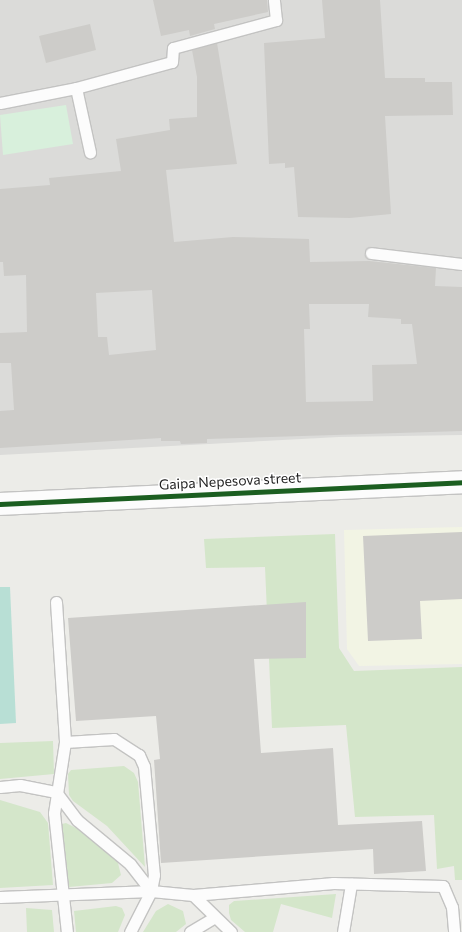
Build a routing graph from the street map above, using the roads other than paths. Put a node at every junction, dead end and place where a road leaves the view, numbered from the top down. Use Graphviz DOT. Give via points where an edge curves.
graph roads {
  1 [pos="274,0"];
  2 [pos="76,88"];
  3 [pos="0,103"];
  4 [pos="90,152"];
  5 [pos="371,253"];
  6 [pos="462,264"];
  7 [pos="462,482"];
  8 [pos="0,504"];
  9 [pos="56,602"];
  10 [pos="65,742"];
  11 [pos="0,787"];
  12 [pos="56,792"];
  13 [pos="351,884"];
  14 [pos="151,891"];
  15 [pos="61,895"];
  16 [pos="193,895"];
  17 [pos="0,897"];
  18 [pos="213,918"];
  19 [pos="67,932"];
  20 [pos="130,932"];
  21 [pos="190,932"];
  22 [pos="231,932"];
  23 [pos="343,932"];
  24 [pos="454,932"];
  1 -- 2 [label="lane" via="276,20 173,48 172,62"];
  2 -- 3 [label="lane"];
  2 -- 4 [label="lane"];
  5 -- 6 [label="lane"];
  7 -- 8 [label="street, Gaipa Nepesova street"];
  9 -- 10 [label="lane"];
  10 -- 12 [label="lane"];
  10 -- 14 [label="lane" via="114,739 139,755 146,782 154,875"];
  11 -- 12 [label="lane" via="20,785"];
  12 -- 14 [label="lane" via="77,820 130,864"];
  12 -- 15 [label="lane" via="54,812"];
  13 -- 16 [label="lane" via="333,882"];
  13 -- 23 [label="lane"];
  13 -- 24 [label="lane" via="443,886 452,907"];
  14 -- 15 [label="lane"];
  14 -- 16 [label="lane"];
  14 -- 20 [label="lane"];
  15 -- 17 [label="lane"];
  15 -- 19 [label="lane"];
  16 -- 18 [label="lane"];
  18 -- 21 [label="lane"];
  18 -- 22 [label="lane"];
}
